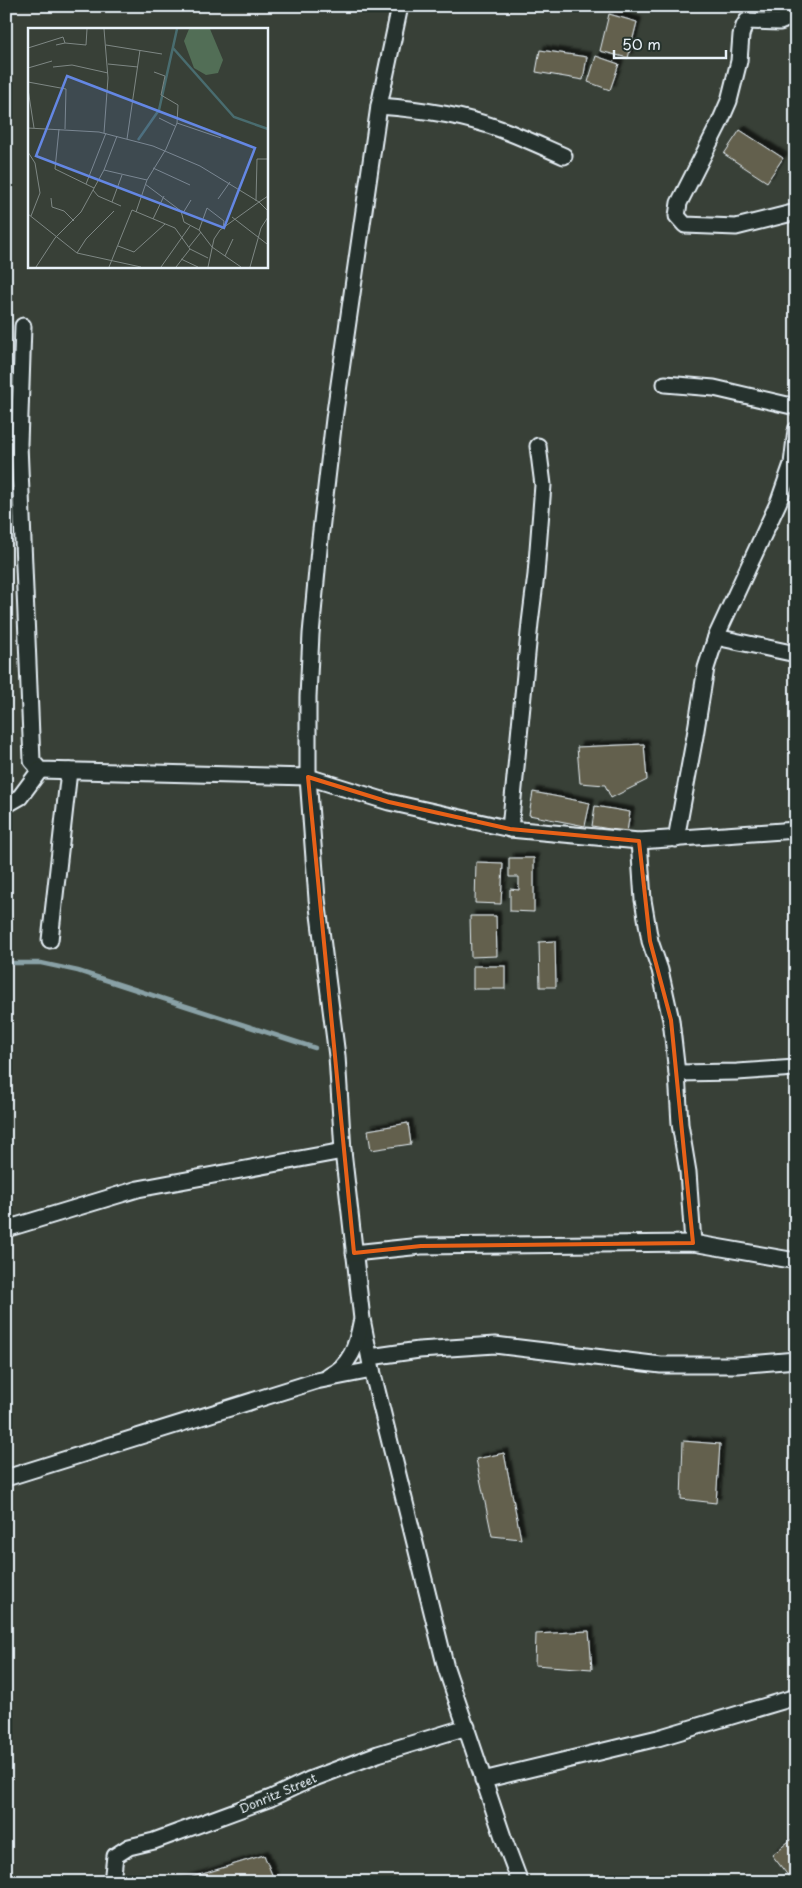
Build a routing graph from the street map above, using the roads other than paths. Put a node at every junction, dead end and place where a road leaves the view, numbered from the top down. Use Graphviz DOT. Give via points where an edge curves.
graph roads {
  1 [pos="400,6"];
  2 [pos="796,15"];
  3 [pos="379,106"];
  4 [pos="564,156"];
  5 [pos="796,212"];
  6 [pos="22,326"];
  7 [pos="666,384"];
  8 [pos="796,407"];
  9 [pos="796,430"];
  10 [pos="538,446"];
  11 [pos="716,637"];
  12 [pos="796,654"];
  13 [pos="40,770"];
  14 [pos="69,770"];
  15 [pos="308,777"];
  16 [pos="6,804"];
  17 [pos="510,829"];
  18 [pos="796,830"];
  19 [pos="676,839"];
  20 [pos="639,841"];
  21 [pos="50,940"];
  22 [pos="796,1068"];
  23 [pos="677,1073"];
  24 [pos="343,1151"];
  25 [pos="6,1229"];
  26 [pos="693,1243"];
  27 [pos="354,1252"];
  28 [pos="796,1261"];
  29 [pos="362,1320"];
  30 [pos="796,1360"];
  31 [pos="371,1364"];
  32 [pos="316,1381"];
  33 [pos="6,1478"];
  34 [pos="796,1697"];
  35 [pos="467,1727"];
  36 [pos="484,1780"];
  37 [pos="112,1882"];
  38 [pos="520,1882"];
  1 -- 3 [label="street"];
  2 -- 5 [label="street" via="780,22 747,21 744,26 728,101 678,203 677,216 685,225 736,227"];
  3 -- 4 [label="street" via="461,118 490,126"];
  3 -- 15 [label="street" via="320,539 310,634"];
  6 -- 13 [label="street" via="20,464 32,761"];
  7 -- 8 [label="street" via="714,388"];
  9 -- 11 [label="street" via="792,464 779,501"];
  10 -- 17 [label="street" via="543,494"];
  11 -- 12 [label="street"];
  11 -- 19 [label="street" via="706,668"];
  13 -- 14 [label="street"];
  13 -- 16 [label="street" via="20,797"];
  14 -- 15 [label="street"];
  14 -- 21 [label="street"];
  15 -- 17 [label="street" via="389,802"];
  15 -- 24 [label="street" via="317,899 337,1056"];
  17 -- 20 [label="street"];
  18 -- 19 [label="street"];
  19 -- 20 [label="street"];
  20 -- 23 [label="street" via="643,900 671,1020"];
  22 -- 23 [label="street"];
  23 -- 26 [label="street"];
  24 -- 25 [label="street" via="138,1189"];
  24 -- 27 [label="street"];
  26 -- 27 [label="street" via="421,1246"];
  26 -- 28 [label="street"];
  27 -- 29 [label="street"];
  29 -- 31 [label="street"];
  29 -- 32 [label="street" via="352,1354 343,1366 334,1374"];
  30 -- 31 [label="street" via="737,1365 661,1365 495,1345 419,1350"];
  31 -- 32 [label="street"];
  31 -- 35 [label="street" via="431,1612"];
  32 -- 33 [label="street"];
  34 -- 36 [label="street" via="658,1738"];
  35 -- 36 [label="street"];
  35 -- 37 [label="street, Donritz Street" via="378,1754 262,1802 129,1847 116,1856"];
  36 -- 38 [label="street"];
}
